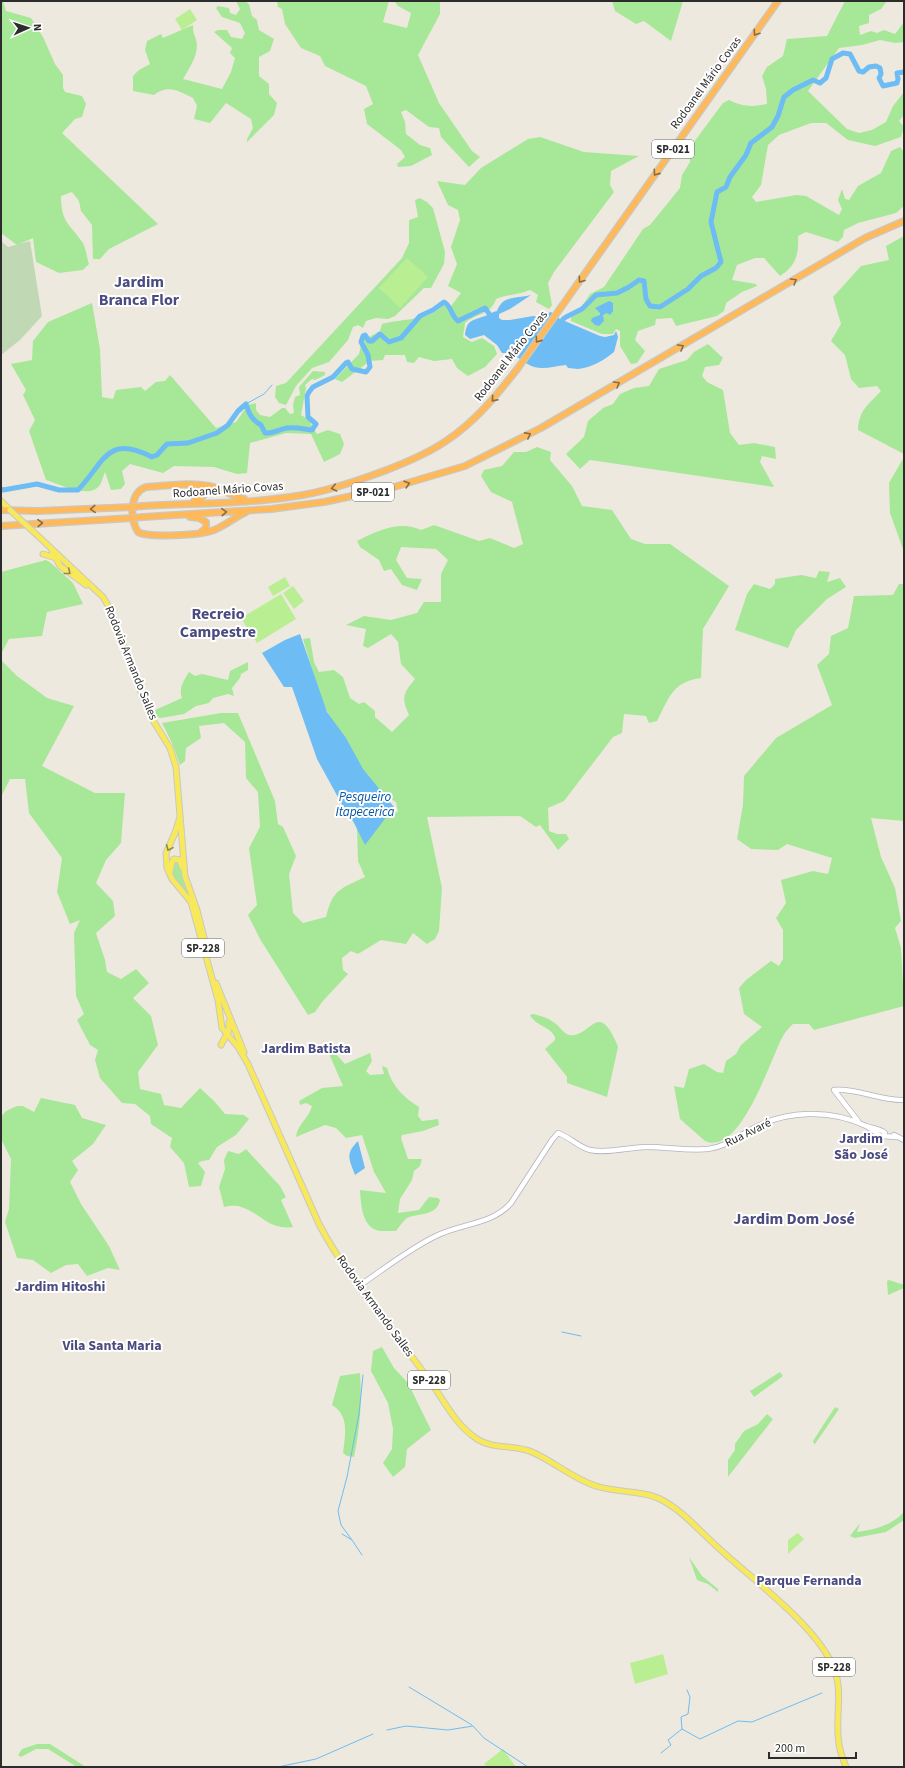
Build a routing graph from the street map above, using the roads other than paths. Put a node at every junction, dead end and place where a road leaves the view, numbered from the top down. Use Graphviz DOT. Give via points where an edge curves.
graph roads {
  1 [pos="778,1"];
  2 [pos="904,221"];
  3 [pos="197,485"];
  4 [pos="248,500"];
  5 [pos="1,501"];
  6 [pos="179,504"];
  7 [pos="1,510"];
  8 [pos="249,511"];
  9 [pos="176,516"];
  10 [pos="1,526"];
  11 [pos="196,533"];
  12 [pos="44,542"];
  13 [pos="50,552"];
  14 [pos="62,559"];
  15 [pos="93,590"];
  16 [pos="180,817"];
  17 [pos="185,876"];
  18 [pos="172,879"];
  19 [pos="228,1017"];
  20 [pos="220,1023"];
  21 [pos="230,1023"];
  22 [pos="227,1034"];
  23 [pos="239,1045"];
  24 [pos="904,1100"];
  25 [pos="858,1121"];
  26 [pos="904,1140"];
  27 [pos="359,1286"];
  28 [pos="846,1767"];
  1 -- 4 [label="highway, Rodoanel Mário Covas / SP-021, one-way" via="518,368 468,425 446,441 407,462 342,486 302,495"];
  8 -- 2 [label="highway, Rodoanel Mário Covas / SP-021, one-way" via="357,496 465,466 585,403 865,238"];
  3 -- 4 [label="highway" via="212,486 232,496"];
  3 -- 6 [label="highway" via="204,489 202,498"];
  3 -- 11 [label="highway" via="146,487 140,489 133,502 134,522 142,535"];
  4 -- 6 [label="highway, Rodoanel Mário Covas / SP-021"];
  5 -- 12 [label="main road, Rodovia Armando Salles / SP-228, bridge"];
  6 -- 7 [label="highway, Rodoanel Mário Covas / SP-021, one-way, bridge" via="54,511"];
  9 -- 8 [label="highway, Rodoanel Mário Covas / SP-021, one-way"];
  8 -- 11 [label="highway" via="212,531"];
  10 -- 9 [label="highway, Rodoanel Mário Covas / SP-021, one-way, bridge"];
  9 -- 11 [label="highway" via="204,520 206,528"];
  12 -- 13 [label="main road, Rodovia Armando Salles / SP-228"];
  12 -- 13 [label="main road"];
  13 -- 14 [label="main road"];
  13 -- 14 [label="main road, Rodovia Armando Salles / SP-228"];
  13 -- 15 [label="main road, one-way" via="60,566"];
  14 -- 15 [label="main road, Rodovia Armando Salles / SP-228"];
  15 -- 16 [label="main road, Rodovia Armando Salles / SP-228" via="103,597 109,607 145,703 173,755"];
  16 -- 17 [label="main road, Rodovia Armando Salles / SP-228"];
  16 -- 18 [label="main road, Rodovia Armando Salles / SP-228, one-way" via="166,853 167,868"];
  17 -- 18 [label="main road" via="180,860 174,859 170,866"];
  17 -- 19 [label="main road, Rodovia Armando Salles / SP-228" via="198,910 214,979"];
  18 -- 20 [label="main road, Rodovia Armando Salles / SP-228" via="191,902 218,1000"];
  19 -- 21 [label="main road"];
  19 -- 23 [label="main road, Rodovia Armando Salles / SP-228"];
  20 -- 21 [label="main road" via="225,1027"];
  20 -- 22 [label="main road, Rodovia Armando Salles / SP-228"];
  21 -- 22 [label="main road"];
  22 -- 23 [label="main road" via="233,1036"];
  22 -- 23 [label="main road" via="221,1044 230,1042"];
  23 -- 27 [label="main road, Rodovia Armando Salles / SP-228" via="319,1224"];
  24 -- 25 [label="main road" via="886,1100 845,1090 834,1090"];
  25 -- 26 [label="main road, Rua Avaré"];
  25 -- 27 [label="main road, Rua Avaré" via="811,1114 783,1117 753,1129 726,1145 707,1149 648,1147 592,1150 581,1147 558,1133 505,1210 476,1224 438,1235"];
  27 -- 28 [label="main road, Rodovia Armando Salles / SP-228" via="452,1415 471,1435 488,1445 517,1447 531,1451 575,1477 598,1487 658,1498 676,1509 784,1605 813,1635 832,1662 840,1689 839,1744"];
}
